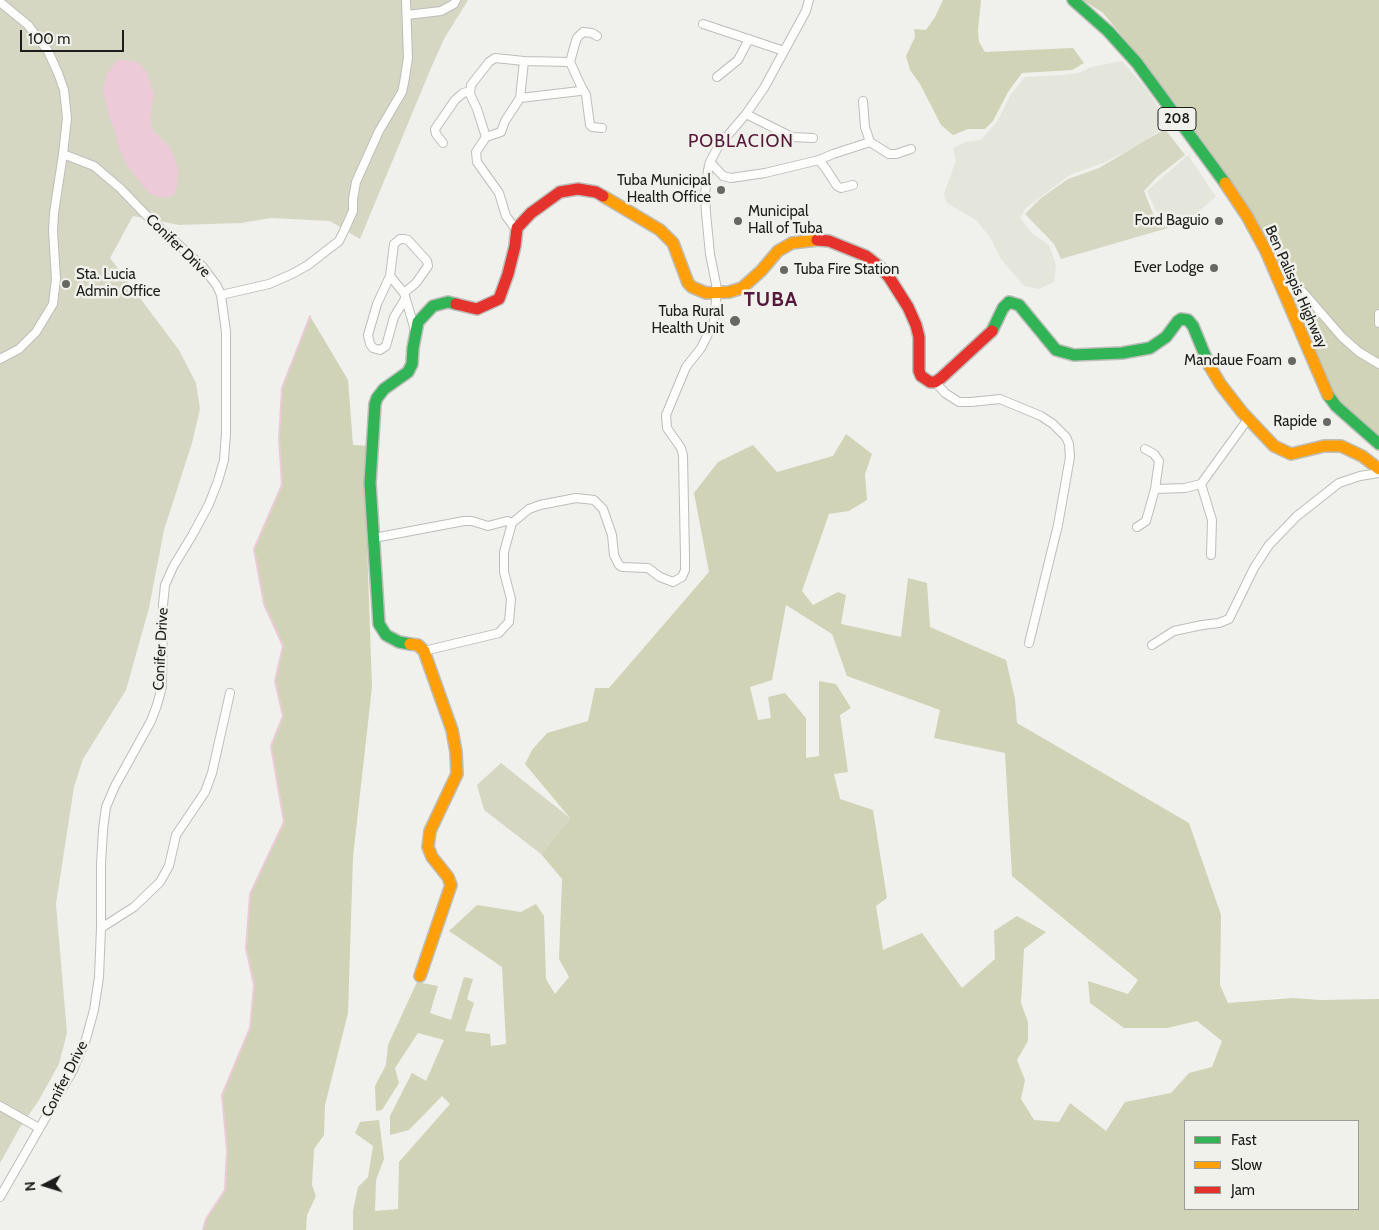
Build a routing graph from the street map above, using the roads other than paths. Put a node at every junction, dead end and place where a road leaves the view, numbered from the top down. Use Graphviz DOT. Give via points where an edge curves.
graph roads {
  1 [pos="406,0"];
  2 [pos="456,0"];
  3 [pos="809,0"];
  4 [pos="1073,0"];
  5 [pos="0,2"];
  6 [pos="407,15"];
  7 [pos="704,24"];
  8 [pos="598,36"];
  9 [pos="749,38"];
  10 [pos="784,51"];
  11 [pos="524,61"];
  12 [pos="570,62"];
  13 [pos="717,77"];
  14 [pos="581,86"];
  15 [pos="470,94"];
  16 [pos="520,98"];
  17 [pos="862,101"];
  18 [pos="746,114"];
  19 [pos="602,128"];
  20 [pos="486,137"];
  21 [pos="813,138"];
  22 [pos="870,142"];
  23 [pos="443,143"];
  24 [pos="911,149"];
  25 [pos="63,154"];
  26 [pos="819,160"];
  27 [pos="710,162"];
  28 [pos="853,186"];
  29 [pos="517,230"];
  30 [pos="390,276"];
  31 [pos="1282,288"];
  32 [pos="716,294"];
  33 [pos="221,296"];
  34 [pos="404,296"];
  35 [pos="1379,314"];
  36 [pos="1379,323"];
  37 [pos="415,332"];
  38 [pos="0,359"];
  39 [pos="1379,364"];
  40 [pos="935,382"];
  41 [pos="1248,419"];
  42 [pos="1379,444"];
  43 [pos="1145,448"];
  44 [pos="1379,469"];
  45 [pos="1379,473"];
  46 [pos="1201,484"];
  47 [pos="1154,489"];
  48 [pos="512,523"];
  49 [pos="1137,527"];
  50 [pos="374,538"];
  51 [pos="1211,556"];
  52 [pos="1029,643"];
  53 [pos="1152,644"];
  54 [pos="424,651"];
  55 [pos="230,693"];
  56 [pos="102,928"];
  57 [pos="420,976"];
  58 [pos="0,1106"];
  59 [pos="39,1128"];
  60 [pos="0,1197"];
  1 -- 6 [label="street"];
  2 -- 6 [label="street" via="441,11"];
  3 -- 10 [label="street"];
  4 -- 31 [label="street, Ben Palispis Highway / 208" via="1108,31 1137,64 1219,174 1247,216"];
  5 -- 25 [label="street" via="38,37 58,73 64,90 66,118"];
  6 -- 33 [label="street" via="408,58 402,92 379,131 356,182 353,211 339,240 292,274 269,284"];
  7 -- 9 [label="street"];
  8 -- 12 [label="street" via="587,32 580,35"];
  9 -- 10 [label="street"];
  9 -- 13 [label="street" via="738,60"];
  10 -- 18 [label="street"];
  11 -- 12 [label="street"];
  11 -- 15 [label="street" via="493,59 472,85"];
  11 -- 16 [label="street"];
  12 -- 14 [label="street"];
  14 -- 16 [label="street" via="579,92"];
  14 -- 19 [label="street" via="586,96 590,125"];
  15 -- 20 [label="street"];
  15 -- 23 [label="street" via="463,93 455,100 435,129"];
  16 -- 20 [label="street" via="501,132"];
  17 -- 22 [label="street"];
  18 -- 21 [label="street" via="792,137"];
  18 -- 27 [label="street"];
  20 -- 29 [label="street" via="478,148 476,159 498,193 506,216"];
  22 -- 24 [label="street" via="889,154"];
  22 -- 26 [label="street"];
  25 -- 33 [label="street, Conifer Drive" via="94,166 120,188 203,267 213,278"];
  25 -- 38 [label="street" via="54,213 56,279 53,304 36,332 19,349"];
  26 -- 27 [label="street" via="732,178 723,176"];
  26 -- 28 [label="street" via="837,186"];
  27 -- 32 [label="street" via="706,179 706,213"];
  29 -- 32 [label="street" via="530,213 560,192 578,189 596,192 666,234 673,243 688,283 699,291"];
  29 -- 37 [label="street" via="499,299 477,309 440,303 424,314"];
  30 -- 34 [label="street"];
  30 -- 34 [label="street" via="394,244 400,239 408,240 427,260 428,266"];
  30 -- 34 [label="street" via="368,335 373,348 380,350 386,346"];
  31 -- 39 [label="street" via="1303,292 1342,337"];
  31 -- 42 [label="street, Ben Palispis Highway / 208" via="1328,396"];
  32 -- 40 [label="street" via="736,291 750,283 778,251 792,243 820,240 854,250 880,267 908,307 919,337 919,371 924,379"];
  32 -- 48 [label="street" via="712,329 686,367 666,415 667,428 683,455 685,557 682,577 673,582 648,568 619,565 603,509 589,498 540,505 529,509"];
  33 -- 56 [label="street, Conifer Drive" via="226,332 224,460 209,504 172,567 166,585 162,687 151,721 106,807 101,864"];
  34 -- 37 [label="street"];
  35 -- 36 [label="street"];
  37 -- 50 [label="street" via="412,364 408,372 384,389 375,404 370,483"];
  40 -- 41 [label="street" via="990,334 1009,302 1019,304 1056,350 1074,355 1150,348 1166,338 1184,319 1193,326 1221,385"];
  40 -- 52 [label="street" via="959,402 1000,399 1041,416 1053,424 1069,444 1070,457 1058,525"];
  41 -- 44 [label="street" via="1265,438 1286,453 1341,446"];
  41 -- 46 [label="street"];
  43 -- 47 [label="street" via="1159,462"];
  45 -- 53 [label="street" via="1339,483 1278,534 1254,568 1229,619 1174,630"];
  46 -- 47 [label="street"];
  46 -- 51 [label="street" via="1212,520"];
  47 -- 49 [label="street" via="1146,521"];
  48 -- 50 [label="street" via="507,520 488,526 464,521"];
  48 -- 54 [label="street" via="503,562 511,599 509,622 499,633"];
  50 -- 54 [label="street" via="379,624 386,635 399,642 418,645"];
  54 -- 57 [label="street" via="452,730 457,774 428,841 429,852 451,885"];
  55 -- 56 [label="street" via="205,792 176,835 160,882 134,907"];
  56 -- 59 [label="street, Conifer Drive" via="97,993 86,1039 73,1070"];
  58 -- 59 [label="street"];
  59 -- 60 [label="street, Conifer Drive"];
}
